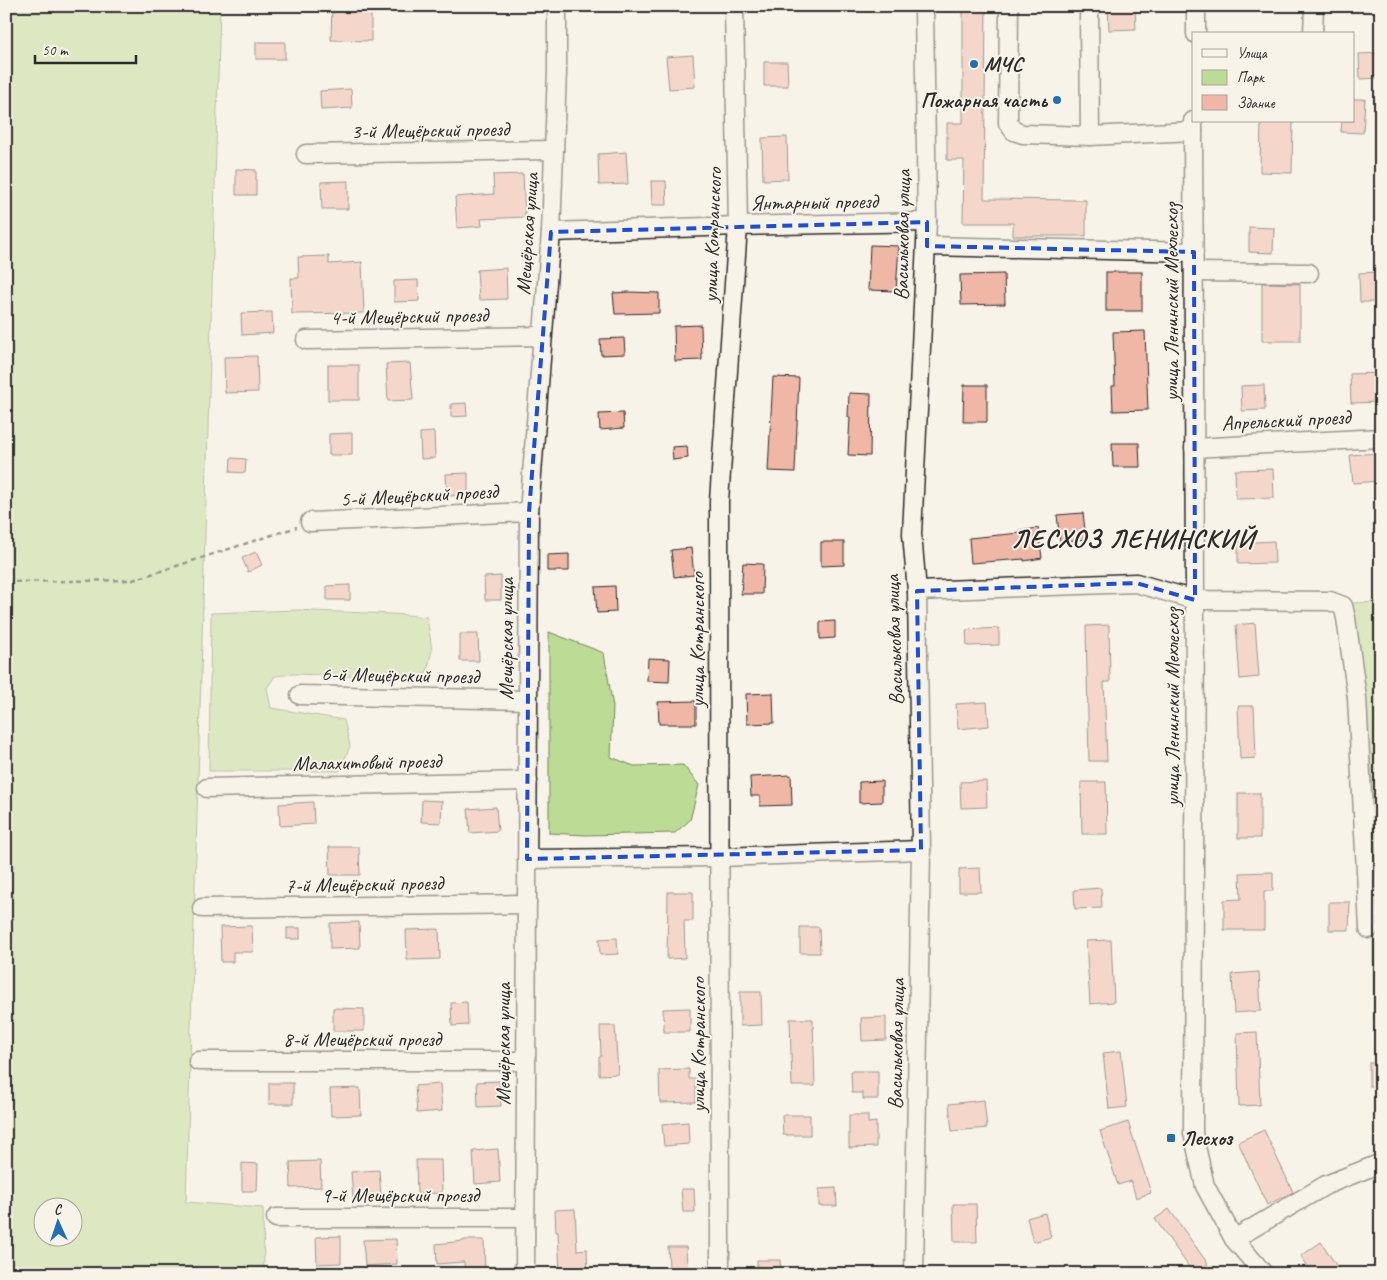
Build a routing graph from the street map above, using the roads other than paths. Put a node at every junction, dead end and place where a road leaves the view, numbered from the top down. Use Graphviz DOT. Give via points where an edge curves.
graph roads {
  1 [pos="557,6"];
  2 [pos="734,6"];
  3 [pos="924,6"];
  4 [pos="1009,6"];
  5 [pos="1089,6"];
  6 [pos="1196,6"];
  7 [pos="1314,6"];
  8 [pos="1196,32"];
  9 [pos="1313,32"];
  10 [pos="1193,126"];
  11 [pos="1090,136"];
  12 [pos="554,150"];
  13 [pos="306,154"];
  14 [pos="927,222"];
  15 [pos="738,226"];
  16 [pos="551,232"];
  17 [pos="926,246"];
  18 [pos="1194,252"];
  19 [pos="1194,272"];
  20 [pos="1309,273"];
  21 [pos="542,336"];
  22 [pos="306,340"];
  23 [pos="1381,438"];
  24 [pos="1194,448"];
  25 [pos="529,512"];
  26 [pos="310,522"];
  27 [pos="917,591"];
  28 [pos="1195,600"];
  29 [pos="300,695"];
  30 [pos="528,700"];
  31 [pos="528,781"];
  32 [pos="207,788"];
  33 [pos="921,850"];
  34 [pos="720,856"];
  35 [pos="528,859"];
  36 [pos="527,904"];
  37 [pos="202,908"];
  38 [pos="1368,929"];
  39 [pos="525,1061"];
  40 [pos="198,1062"];
  41 [pos="1381,1163"];
  42 [pos="276,1218"];
  43 [pos="525,1218"];
  44 [pos="1234,1239"];
  45 [pos="525,1274"];
  46 [pos="720,1274"];
  47 [pos="914,1274"];
  48 [pos="1264,1274"];
  1 -- 12 [label="street, Мещёрская улица"];
  2 -- 15 [label="street, улица Котранского"];
  3 -- 14 [label="street, Васильковая улица"];
  4 -- 11 [label="street" via="1008,122 1014,131 1023,134"];
  5 -- 11 [label="street"];
  6 -- 8 [label="street"];
  7 -- 9 [label="street"];
  10 -- 11 [label="street"];
  10 -- 18 [label="street, улица Ленинский Мехлесхоз"];
  12 -- 13 [label="street, 3-й Мещёрский проезд"];
  12 -- 16 [label="street, Мещёрская улица"];
  14 -- 15 [label="street, Янтарный проезд"];
  14 -- 17 [label="street, Васильковая улица"];
  15 -- 16 [label="street, Янтарный проезд"];
  15 -- 34 [label="street, улица Котранского" via="719,501"];
  16 -- 21 [label="street, Мещёрская улица"];
  17 -- 18 [label="street"];
  17 -- 27 [label="street, Васильковая улица" via="912,534"];
  18 -- 19 [label="street, улица Ленинский Мехлесхоз"];
  19 -- 20 [label="street"];
  19 -- 24 [label="street, улица Ленинский Мехлесхоз"];
  21 -- 22 [label="street, 4-й Мещёрский проезд"];
  21 -- 25 [label="street, Мещёрская улица"];
  23 -- 24 [label="street, Апрельский проезд"];
  24 -- 28 [label="street, улица Ленинский Мехлесхоз"];
  25 -- 26 [label="street, 5-й Мещёрский проезд"];
  25 -- 30 [label="street, Мещёрская улица"];
  27 -- 28 [label="street" via="1136,583"];
  27 -- 33 [label="street, Васильковая улица"];
  28 -- 38 [label="street" via="1330,602 1343,606 1357,698"];
  28 -- 44 [label="street, улица Ленинский Мехлесхоз" via="1193,1133 1205,1186"];
  29 -- 30 [label="street, 6-й Мещёрский проезд"];
  30 -- 31 [label="street, Мещёрская улица"];
  31 -- 32 [label="street, Малахитовый проезд"];
  31 -- 35 [label="street, Мещёрская улица"];
  33 -- 34 [label="street"];
  33 -- 47 [label="street, Васильковая улица"];
  34 -- 35 [label="street"];
  34 -- 46 [label="street, улица Котранского"];
  35 -- 36 [label="street, Мещёрская улица"];
  36 -- 37 [label="street, 7-й Мещёрский проезд"];
  36 -- 39 [label="street, Мещёрская улица"];
  39 -- 40 [label="street, 8-й Мещёрский проезд"];
  39 -- 43 [label="street, Мещёрская улица"];
  41 -- 44 [label="street" via="1326,1185"];
  42 -- 43 [label="street, 9-й Мещёрский проезд"];
  43 -- 45 [label="street, Мещёрская улица"];
  44 -- 48 [label="street, улица Ленинский Мехлесхоз"];
}
